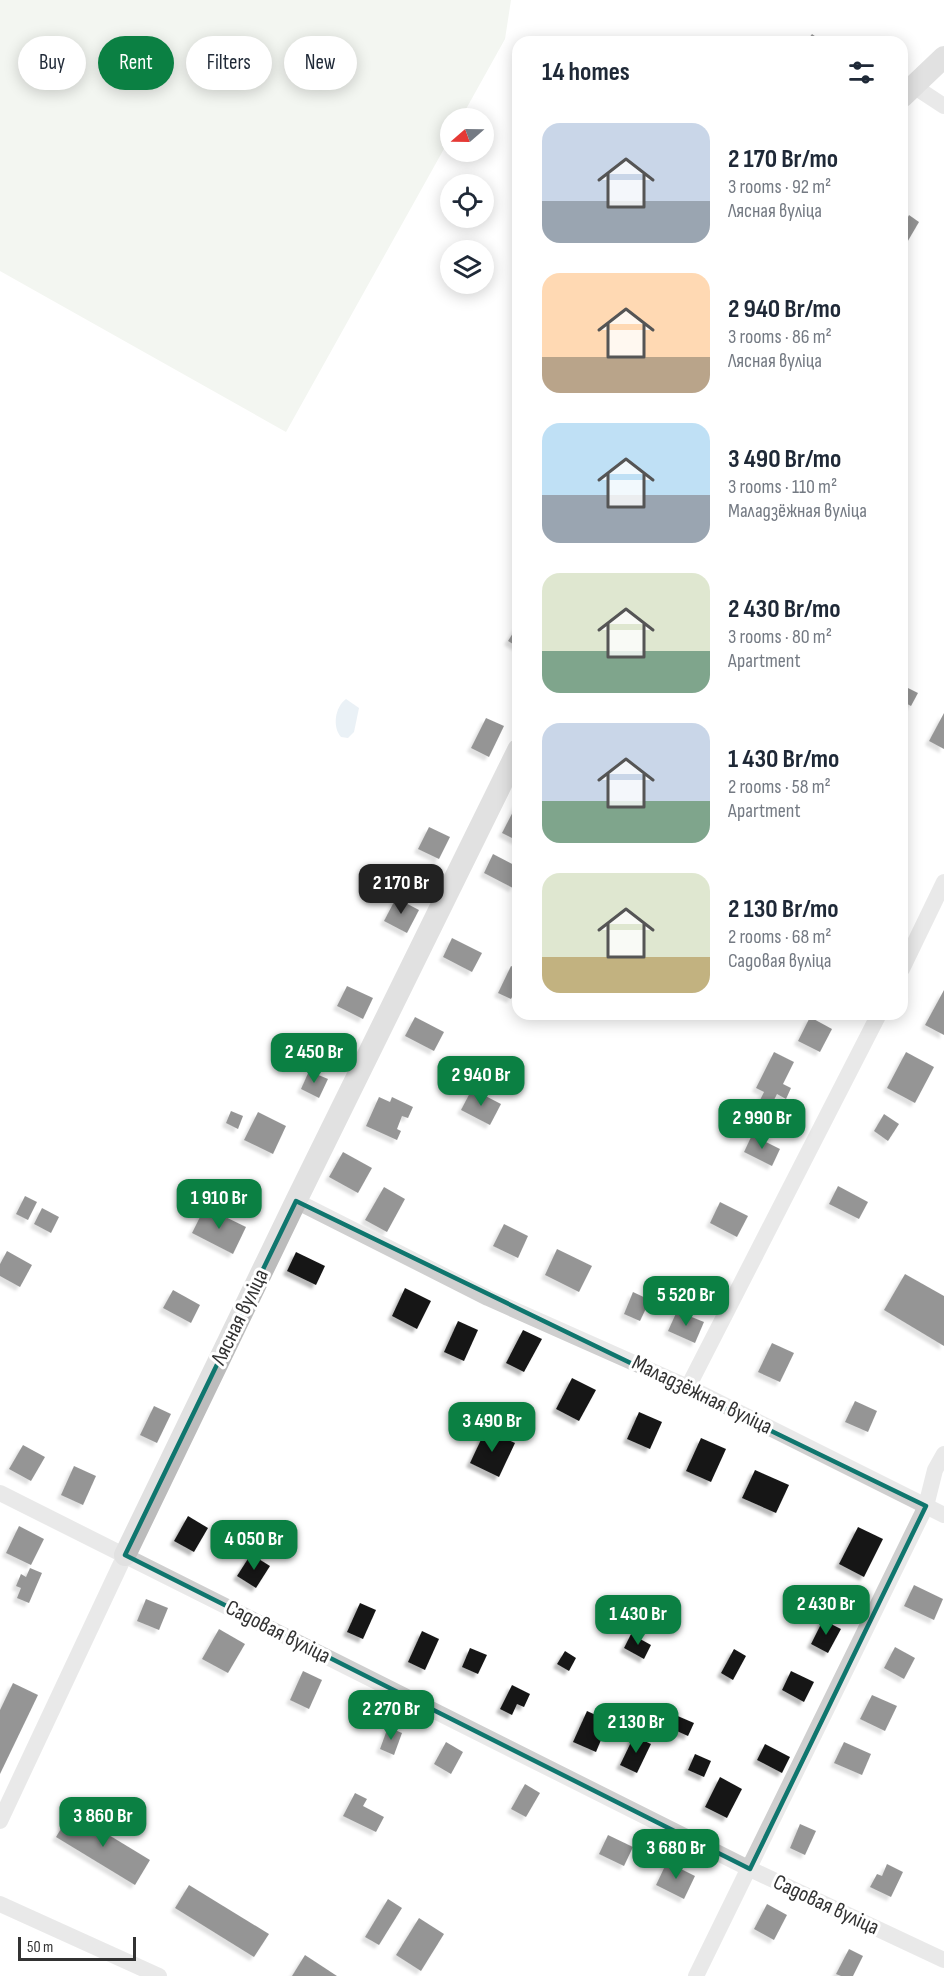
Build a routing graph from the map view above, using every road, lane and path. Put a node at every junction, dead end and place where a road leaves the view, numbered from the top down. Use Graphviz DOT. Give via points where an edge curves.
graph roads {
  1 [pos="944,57"];
  2 [pos="908,90"];
  3 [pos="908,91"];
  4 [pos="944,106"];
  5 [pos="512,762"];
  6 [pos="944,882"];
  7 [pos="908,957"];
  8 [pos="876,1020"];
  9 [pos="296,1201"];
  10 [pos="688,1387"];
  11 [pos="944,1454"];
  12 [pos="0,1493"];
  13 [pos="926,1506"];
  14 [pos="944,1515"];
  15 [pos="125,1555"];
  16 [pos="0,1821"];
  17 [pos="750,1869"];
  18 [pos="0,1904"];
  19 [pos="944,1960"];
  20 [pos="159,1976"];
  21 [pos="696,1976"];
  1 -- 2 [label="street"];
  3 -- 4 [label="street"];
  5 -- 9 [label="street, Лясная вуліца"];
  6 -- 7 [label="street"];
  8 -- 10 [label="street"];
  9 -- 10 [label="street, Маладзёжная вуліца" via="488,1298"];
  9 -- 15 [label="street, Лясная вуліца"];
  10 -- 13 [label="street, Маладзёжная вуліца"];
  11 -- 13 [label="street" via="935,1470"];
  12 -- 15 [label="street, Садовая вуліца"];
  13 -- 14 [label="street, Маладзёжная вуліца"];
  13 -- 17 [label="street"];
  15 -- 16 [label="street, Лясная вуліца"];
  15 -- 17 [label="street, Садовая вуліца"];
  17 -- 19 [label="street, Садовая вуліца"];
  17 -- 21 [label="street"];
  18 -- 20 [label="street"];
}
